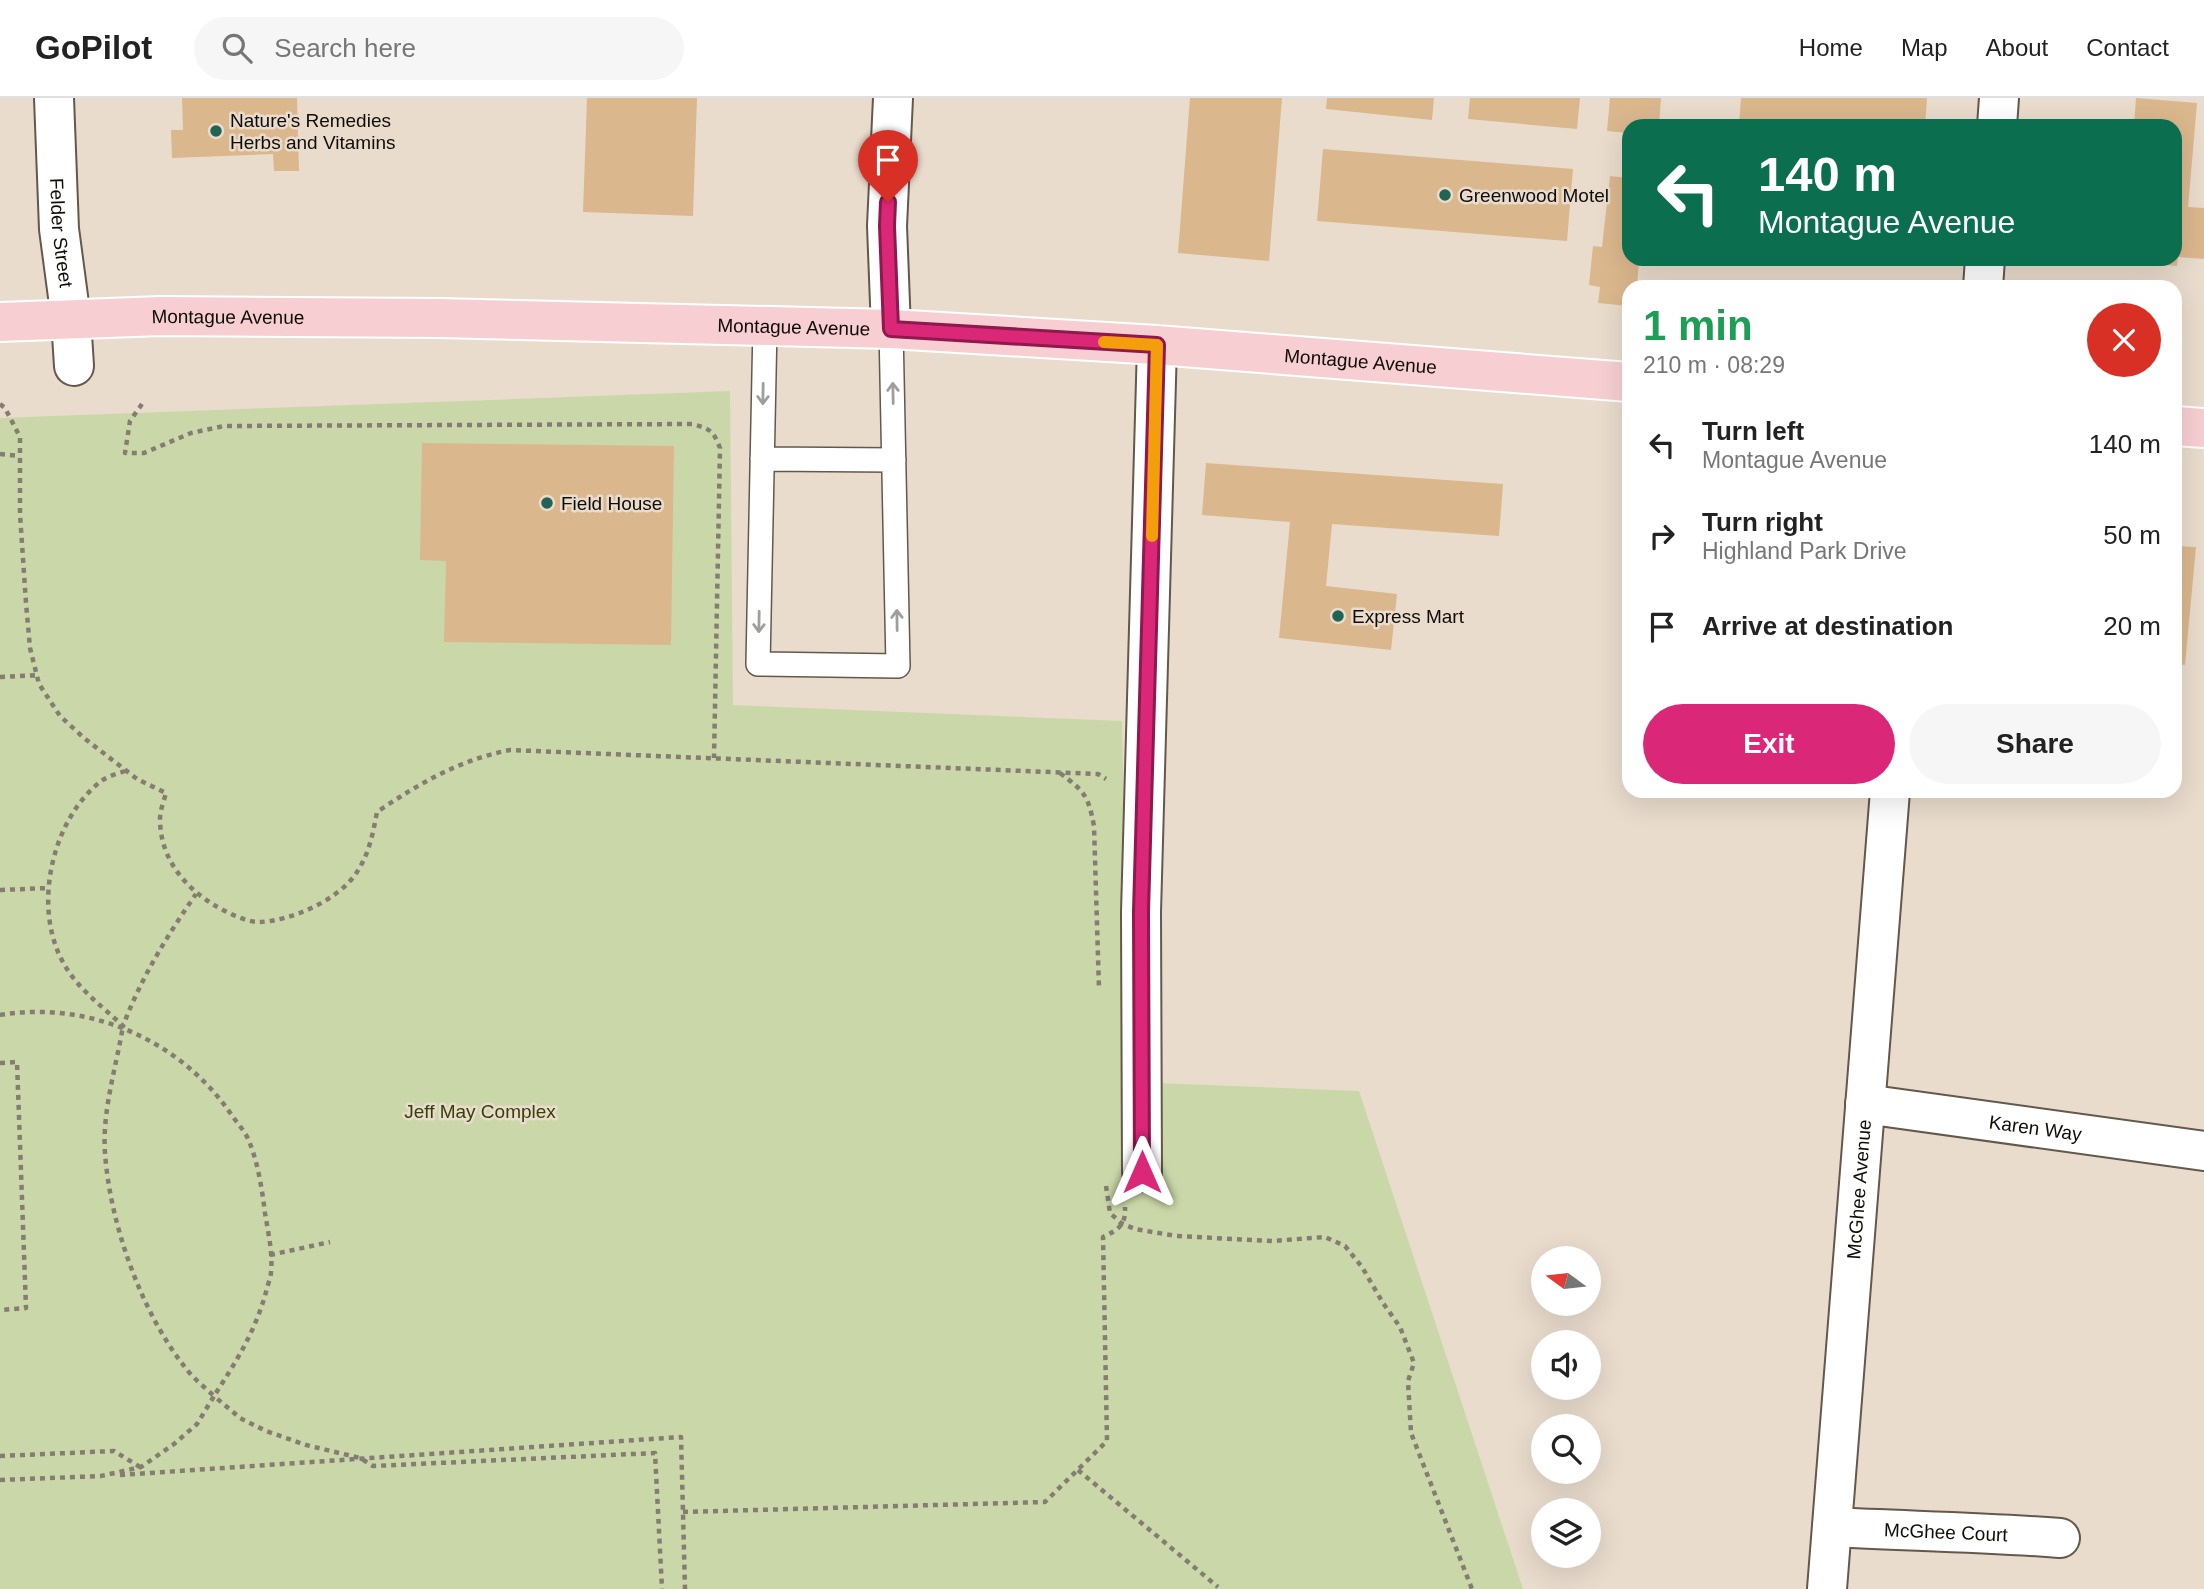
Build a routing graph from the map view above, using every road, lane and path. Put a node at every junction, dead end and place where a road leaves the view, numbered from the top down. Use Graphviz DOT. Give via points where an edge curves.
graph roads {
  1 [pos="54,98"];
  2 [pos="893,98"];
  3 [pos="1999,98"];
  4 [pos="1998,119"];
  5 [pos="71,319"];
  6 [pos="0,322"];
  7 [pos="765,326"];
  8 [pos="891,329"];
  9 [pos="1157,345"];
  10 [pos="74,366"];
  11 [pos="1622,381"];
  12 [pos="0,404"];
  13 [pos="142,404"];
  14 [pos="2182,426"];
  15 [pos="2204,428"];
  16 [pos="0,454"];
  17 [pos="20,456"];
  18 [pos="762,459"];
  19 [pos="894,460"];
  20 [pos="37,675"];
  21 [pos="0,677"];
  22 [pos="714,758"];
  23 [pos="126,770"];
  24 [pos="1059,773"];
  25 [pos="1111,783"];
  26 [pos="1889,798"];
  27 [pos="49,888"];
  28 [pos="0,890"];
  29 [pos="196,894"];
  30 [pos="1099,992"];
  31 [pos="0,1015"];
  32 [pos="123,1026"];
  33 [pos="0,1063"];
  34 [pos="1865,1104"];
  35 [pos="2204,1151"];
  36 [pos="1105,1180"];
  37 [pos="1134,1186"];
  38 [pos="1122,1223"];
  39 [pos="330,1242"];
  40 [pos="270,1255"];
  41 [pos="0,1310"];
  42 [pos="214,1396"];
  43 [pos="0,1456"];
  44 [pos="360,1458"];
  45 [pos="141,1467"];
  46 [pos="1078,1469"];
  47 [pos="102,1476"];
  48 [pos="0,1480"];
  49 [pos="683,1512"];
  50 [pos="1832,1527"];
  51 [pos="2060,1538"];
  52 [pos="1218,1587"];
  53 [pos="662,1589"];
  54 [pos="685,1589"];
  55 [pos="1472,1589"];
  56 [pos="1827,1589"];
  1 -- 5 [label="street, Felder Street" via="59,229"];
  2 -- 8 [label="street" via="887,226"];
  3 -- 4 [label="street"];
  5 -- 6 [label="main road, Montague Avenue"];
  5 -- 7 [label="main road, Montague Avenue" via="439,318"];
  5 -- 10 [label="street, Felder Street"];
  7 -- 8 [label="main road, Montague Avenue"];
  7 -- 18 [label="lane, one-way"];
  8 -- 9 [label="main road, Montague Avenue"];
  19 -- 8 [label="lane, one-way"];
  9 -- 11 [label="main road, Montague Avenue"];
  9 -- 37 [label="street"];
  12 -- 17 [label="path" via="20,437"];
  13 -- 22 [label="path" via="130,421 125,453 144,453 191,433 224,426 692,424 709,429 720,448"];
  14 -- 15 [label="main road"];
  16 -- 17 [label="path"];
  17 -- 20 [label="path" via="26,603"];
  18 -- 19 [label="lane"];
  18 -- 19 [label="lane, one-way" via="758,664 898,666"];
  20 -- 21 [label="path"];
  20 -- 23 [label="path" via="60,716"];
  22 -- 24 [label="path"];
  22 -- 29 [label="path" via="510,750 482,755 434,775 377,812 372,840 356,874 331,898 295,916 257,922 226,912"];
  23 -- 27 [label="path" via="101,781 71,817 58,842"];
  23 -- 29 [label="path" via="166,793 160,817 164,847 176,871"];
  24 -- 25 [label="path" via="1098,774"];
  24 -- 30 [label="path" via="1089,800 1094,826"];
  26 -- 34 [label="street, McGhee Avenue"];
  27 -- 28 [label="path"];
  27 -- 32 [label="path" via="53,942 63,964 79,987"];
  29 -- 32 [label="path" via="150,965"];
  31 -- 32 [label="path" via="24,1010 64,1012"];
  32 -- 40 [label="path" via="195,1072 248,1139 261,1188"];
  32 -- 42 [label="path" via="108,1103 105,1152 112,1198 140,1293 160,1332 185,1368"];
  33 -- 41 [label="path" via="17,1062 26,1308"];
  34 -- 35 [label="street, Karen Way"];
  34 -- 50 [label="street, McGhee Avenue"];
  36 -- 38 [label="path" via="1110,1213"];
  37 -- 38 [label="path"];
  38 -- 46 [label="path" via="1103,1237 1107,1441"];
  38 -- 55 [label="path" via="1176,1236 1272,1241 1325,1237 1345,1246 1400,1327 1414,1363 1408,1381 1411,1433"];
  39 -- 40 [label="path"];
  40 -- 42 [label="path" via="271,1271 250,1339"];
  42 -- 44 [label="path" via="240,1418 266,1431"];
  42 -- 45 [label="path" via="197,1424"];
  43 -- 45 [label="path" via="114,1451"];
  44 -- 47 [label="path"];
  44 -- 49 [label="path" via="681,1437"];
  44 -- 53 [label="path" via="373,1466 655,1453"];
  45 -- 47 [label="path"];
  46 -- 49 [label="path" via="1045,1502"];
  46 -- 52 [label="path"];
  47 -- 48 [label="path"];
  49 -- 54 [label="path"];
  50 -- 51 [label="street, McGhee Court"];
  50 -- 56 [label="street, McGhee Avenue"];
}
